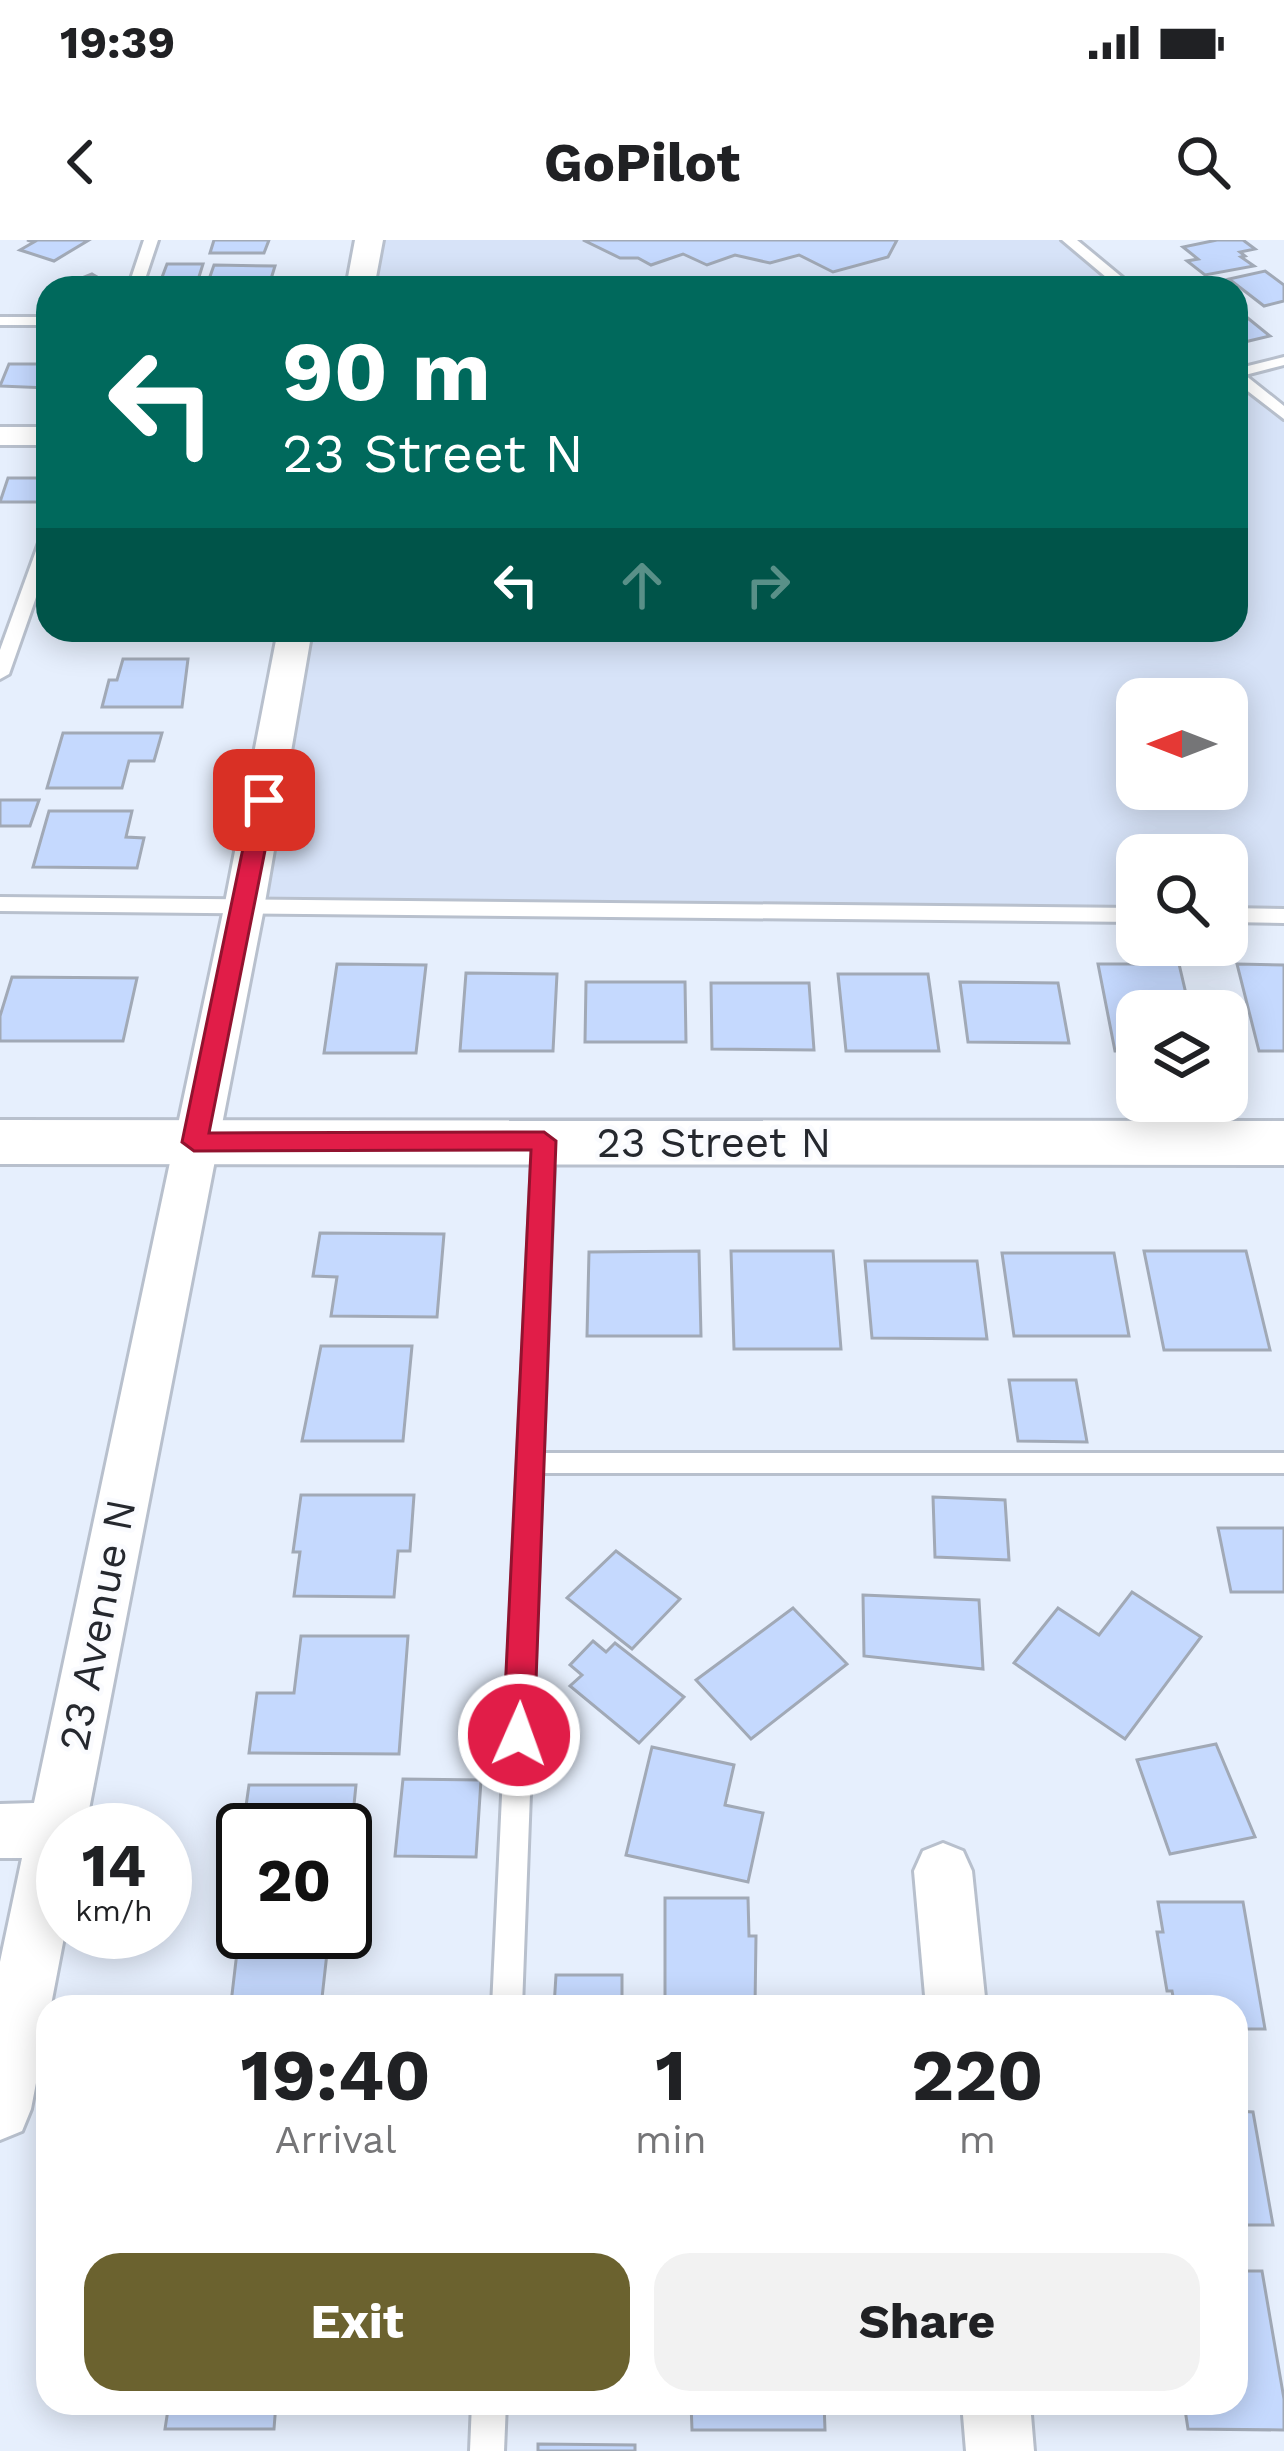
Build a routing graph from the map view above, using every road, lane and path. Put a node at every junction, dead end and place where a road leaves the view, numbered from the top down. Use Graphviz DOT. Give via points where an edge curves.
graph roads {
  1 [pos="151,240"];
  2 [pos="369,240"];
  3 [pos="1069,240"];
  4 [pos="139,276"];
  5 [pos="362,276"];
  6 [pos="1113,276"];
  7 [pos="0,321"];
  8 [pos="36,321"];
  9 [pos="1284,361"];
  10 [pos="1248,371"];
  11 [pos="1248,384"];
  12 [pos="1284,415"];
  13 [pos="0,436"];
  14 [pos="36,436"];
  15 [pos="36,574"];
  16 [pos="294,642"];
  17 [pos="0,674"];
  18 [pos="0,904"];
  19 [pos="244,908"];
  20 [pos="1116,915"];
  21 [pos="1248,916"];
  22 [pos="1284,916"];
  23 [pos="544,1141"];
  24 [pos="0,1142"];
  25 [pos="194,1142"];
  26 [pos="1284,1143"];
  27 [pos="530,1463"];
  28 [pos="1284,1463"];
  29 [pos="28,1831"];
  30 [pos="943,1871"];
  31 [pos="508,1995"];
  32 [pos="955,1995"];
  33 [pos="0,2109"];
  34 [pos="488,2415"];
  35 [pos="997,2415"];
  36 [pos="487,2451"];
  37 [pos="1000,2451"];
  1 -- 4 [label="lane"];
  2 -- 5 [label="street"];
  3 -- 6 [label="lane"];
  7 -- 8 [label="lane"];
  9 -- 10 [label="lane"];
  11 -- 12 [label="lane"];
  13 -- 14 [label="street"];
  15 -- 17 [label="lane"];
  16 -- 19 [label="street, 23 Avenue N"];
  18 -- 19 [label="lane"];
  19 -- 20 [label="lane"];
  19 -- 25 [label="street, 23 Avenue N"];
  21 -- 22 [label="lane"];
  23 -- 25 [label="street, 23 Street N"];
  23 -- 26 [label="street, 23 Street N"];
  23 -- 27 [label="lane"];
  24 -- 25 [label="street, 23 Street N"];
  25 -- 29 [label="street, 23 Avenue N"];
  27 -- 28 [label="lane"];
  27 -- 31 [label="lane"];
  29 -- 33 [label="street, 23 Avenue N"];
  30 -- 32 [label="street"];
  34 -- 36 [label="lane"];
  35 -- 37 [label="street"];
}
